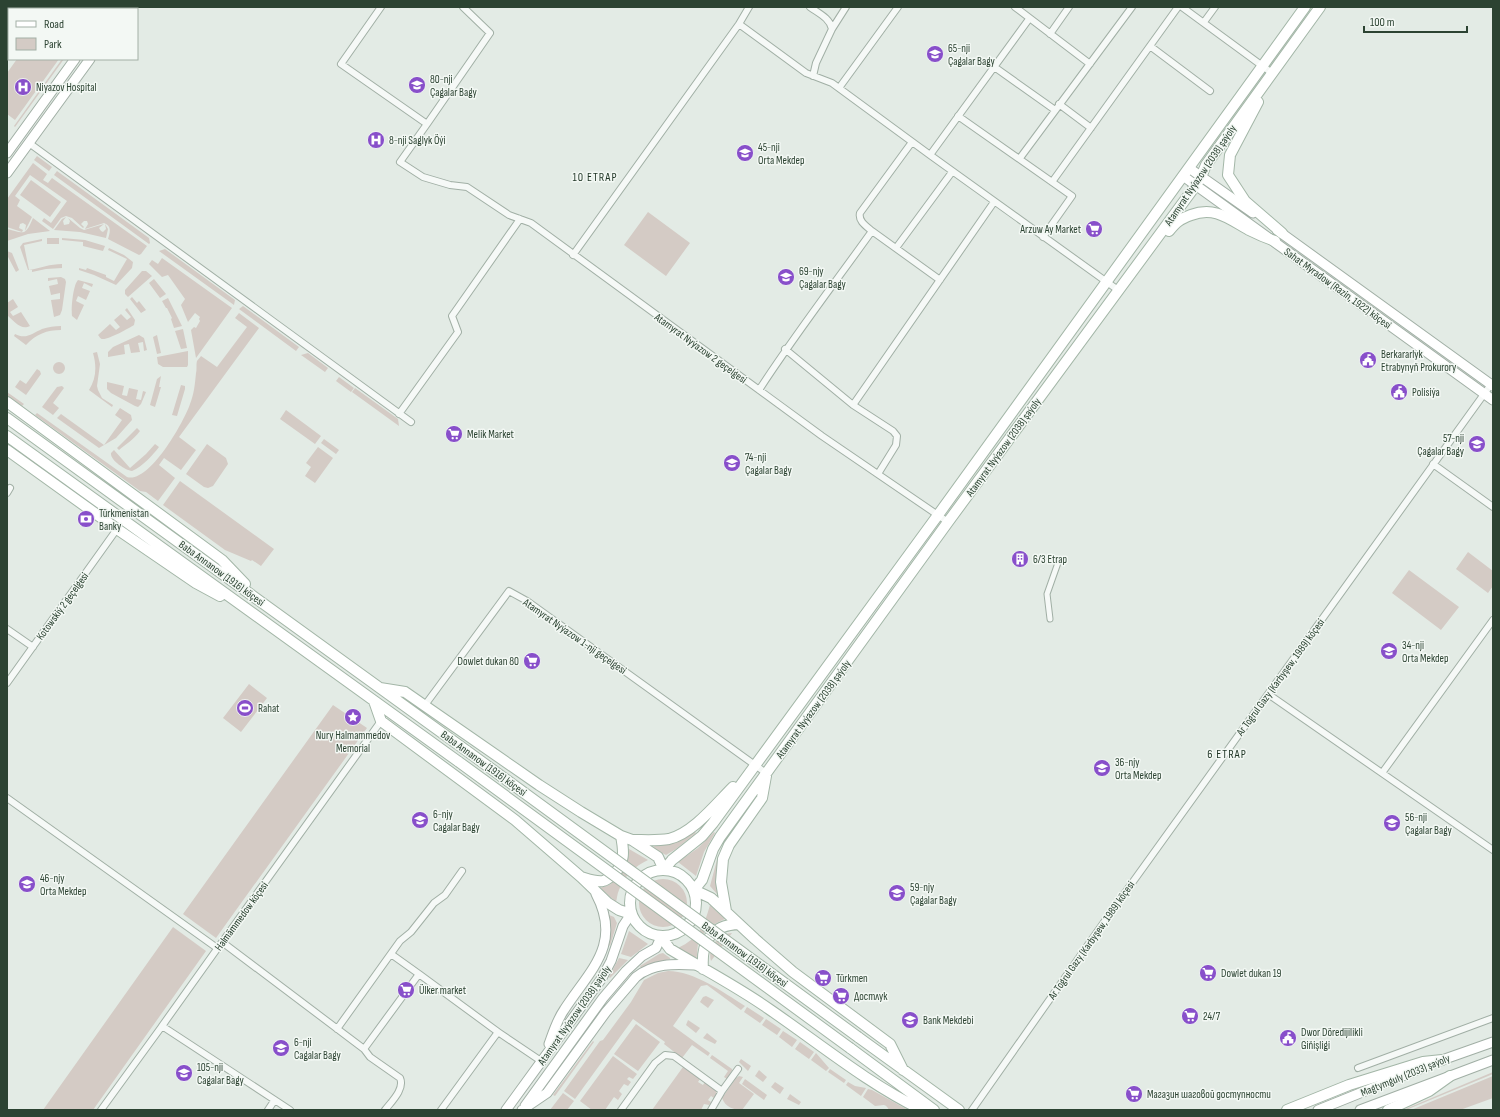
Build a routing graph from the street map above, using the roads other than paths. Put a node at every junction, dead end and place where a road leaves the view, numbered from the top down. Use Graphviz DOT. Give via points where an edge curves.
graph roads {
  1 [pos="381,7"];
  2 [pos="463,7"];
  3 [pos="749,7"];
  4 [pos="810,7"];
  5 [pos="846,7"];
  6 [pos="898,7"];
  7 [pos="1015,7"];
  8 [pos="1069,7"];
  9 [pos="1132,7"];
  10 [pos="1178,7"];
  11 [pos="1182,7"];
  12 [pos="1215,7"];
  13 [pos="1305,7"];
  14 [pos="1320,7"];
  15 [pos="1029,19"];
  16 [pos="1204,22"];
  17 [pos="740,24"];
  18 [pos="832,29"];
  19 [pos="1050,34"];
  20 [pos="1150,46"];
  21 [pos="74,60"];
  22 [pos="89,60"];
  23 [pos="1090,64"];
  24 [pos="994,66"];
  25 [pos="1263,66"];
  26 [pos="1272,73"];
  27 [pos="813,76"];
  28 [pos="839,88"];
  29 [pos="1210,91"];
  30 [pos="1059,104"];
  31 [pos="1055,110"];
  32 [pos="958,116"];
  33 [pos="427,124"];
  34 [pos="1091,128"];
  35 [pos="912,142"];
  36 [pos="29,143"];
  37 [pos="7,153"];
  38 [pos="930,155"];
  39 [pos="1020,158"];
  40 [pos="952,172"];
  41 [pos="1186,172"];
  42 [pos="7,174"];
  43 [pos="1199,181"];
  44 [pos="1052,182"];
  45 [pos="994,202"];
  46 [pos="520,219"];
  47 [pos="872,231"];
  48 [pos="1282,233"];
  49 [pos="1043,237"];
  50 [pos="1274,241"];
  51 [pos="896,248"];
  52 [pos="573,255"];
  53 [pos="940,280"];
  54 [pos="1106,282"];
  55 [pos="1118,290"];
  56 [pos="785,349"];
  57 [pos="1492,384"];
  58 [pos="759,390"];
  59 [pos="1484,394"];
  60 [pos="1493,400"];
  61 [pos="7,402"];
  62 [pos="853,405"];
  63 [pos="399,414"];
  64 [pos="7,418"];
  65 [pos="411,422"];
  66 [pos="7,436"];
  67 [pos="7,450"];
  68 [pos="1433,464"];
  69 [pos="878,474"];
  70 [pos="1493,507"];
  71 [pos="938,515"];
  72 [pos="948,522"];
  73 [pos="117,529"];
  74 [pos="1059,560"];
  75 [pos="261,602"];
  76 [pos="254,614"];
  77 [pos="1050,619"];
  78 [pos="1493,620"];
  79 [pos="7,629"];
  80 [pos="33,648"];
  81 [pos="7,683"];
  82 [pos="380,688"];
  83 [pos="1268,694"];
  84 [pos="374,701"];
  85 [pos="425,705"];
  86 [pos="381,720"];
  87 [pos="755,765"];
  88 [pos="766,772"];
  89 [pos="1382,773"];
  90 [pos="7,798"];
  91 [pos="621,836"];
  92 [pos="632,840"];
  93 [pos="1493,850"];
  94 [pos="664,870"];
  95 [pos="462,871"];
  96 [pos="581,876"];
  97 [pos="694,890"];
  98 [pos="595,893"];
  99 [pos="726,911"];
  100 [pos="632,914"];
  101 [pos="739,924"];
  102 [pos="661,937"];
  103 [pos="222,942"];
  104 [pos="217,948"];
  105 [pos="391,954"];
  106 [pos="699,967"];
  107 [pos="419,974"];
  108 [pos="171,1013"];
  109 [pos="1493,1018"];
  110 [pos="162,1026"];
  111 [pos="337,1029"];
  112 [pos="498,1032"];
  113 [pos="1493,1042"];
  114 [pos="364,1049"];
  115 [pos="1442,1060"];
  116 [pos="1493,1060"];
  117 [pos="541,1061"];
  118 [pos="1358,1068"];
  119 [pos="738,1069"];
  120 [pos="903,1070"];
  121 [pos="1450,1076"];
  122 [pos="722,1091"];
  123 [pos="274,1101"];
  124 [pos="101,1110"];
  125 [pos="268,1110"];
  126 [pos="290,1110"];
  127 [pos="385,1110"];
  128 [pos="441,1110"];
  129 [pos="506,1110"];
  130 [pos="522,1110"];
  131 [pos="621,1110"];
  132 [pos="711,1110"];
  133 [pos="922,1110"];
  134 [pos="934,1110"];
  135 [pos="959,1110"];
  136 [pos="972,1110"];
  137 [pos="1288,1110"];
  138 [pos="1318,1110"];
  139 [pos="1360,1110"];
  140 [pos="1388,1110"];
  1 -- 33 [label="street" via="341,64"];
  2 -- 33 [label="street" via="490,34"];
  3 -- 17 [label="street"];
  4 -- 18 [label="street" via="828,20"];
  5 -- 18 [label="street"];
  6 -- 28 [label="street"];
  7 -- 15 [label="street"];
  8 -- 19 [label="street"];
  9 -- 23 [label="street"];
  10 -- 20 [label="street"];
  11 -- 16 [label="street"];
  12 -- 16 [label="street"];
  13 -- 25 [label="main road, Atamyrat Nyýazow (2038) şaýoly"];
  14 -- 26 [label="main road, Atamyrat Nyýazow (2038) şaýoly"];
  15 -- 19 [label="street"];
  15 -- 24 [label="street"];
  16 -- 25 [label="street"];
  17 -- 27 [label="street"];
  17 -- 52 [label="street"];
  18 -- 27 [label="street" via="816,63"];
  19 -- 23 [label="street"];
  20 -- 29 [label="street"];
  20 -- 34 [label="street"];
  21 -- 37 [label="main road"];
  22 -- 36 [label="main road"];
  23 -- 30 [label="street"];
  24 -- 31 [label="street"];
  24 -- 32 [label="street"];
  25 -- 26 [label="street"];
  25 -- 41 [label="main road, Atamyrat Nyýazow (2038) şaýoly"];
  26 -- 43 [label="main road, Atamyrat Nyýazow (2038) şaýoly" via="1206,165"];
  26 -- 48 [label="main road" via="1230,154 1228,173 1245,201"];
  27 -- 28 [label="street"];
  28 -- 35 [label="street"];
  30 -- 31 [label="street"];
  30 -- 34 [label="street"];
  31 -- 39 [label="street"];
  32 -- 38 [label="street"];
  32 -- 39 [label="street"];
  33 -- 46 [label="street, Atamyrat Nyýazow 2 geçelgesi" via="400,162 422,177 467,187 509,215"];
  34 -- 44 [label="street"];
  35 -- 38 [label="street"];
  35 -- 47 [label="street" via="860,213 861,221"];
  36 -- 42 [label="main road"];
  36 -- 63 [label="street"];
  38 -- 40 [label="street"];
  39 -- 44 [label="street"];
  40 -- 45 [label="street"];
  40 -- 51 [label="street"];
  41 -- 43 [label="main road"];
  41 -- 54 [label="main road, Atamyrat Nyýazow (2038) şaýoly"];
  43 -- 48 [label="main road"];
  43 -- 50 [label="main road, Sahat Myradow (Razin, 1922) köçesi"];
  43 -- 55 [label="main road, Atamyrat Nyýazow (2038) şaýoly"];
  44 -- 49 [label="street" via="1072,196"];
  45 -- 49 [label="street"];
  45 -- 53 [label="street"];
  46 -- 52 [label="street, Atamyrat Nyýazow 2 geçelgesi" via="531,224"];
  46 -- 63 [label="street" via="452,316 458,332"];
  47 -- 51 [label="street"];
  47 -- 56 [label="street"];
  48 -- 57 [label="main road"];
  49 -- 54 [label="street"];
  50 -- 55 [label="main road" via="1223,215 1200,212 1179,220"];
  50 -- 59 [label="main road, Sahat Myradow (Razin, 1922) köçesi"];
  51 -- 53 [label="street"];
  52 -- 58 [label="street, Atamyrat Nyýazow 2 geçelgesi"];
  53 -- 62 [label="street"];
  54 -- 55 [label="street"];
  54 -- 71 [label="main road, Atamyrat Nyýazow (2038) şaýoly"];
  55 -- 72 [label="main road, Atamyrat Nyýazow (2038) şaýoly"];
  56 -- 58 [label="street"];
  56 -- 62 [label="street"];
  57 -- 59 [label="street, Ar Togrul Gazy (Karbyşew, 1989) köçesi"];
  58 -- 69 [label="street, Atamyrat Nyýazow 2 geçelgesi"];
  59 -- 60 [label="main road, Sahat Myradow (Razin, 1922) köçesi"];
  59 -- 68 [label="street, Ar Togrul Gazy (Karbyşew, 1989) köçesi"];
  61 -- 75 [label="main road" via="222,560"];
  62 -- 69 [label="street" via="897,436 896,445"];
  63 -- 65 [label="street"];
  64 -- 75 [label="main road, Baba Annanow (1916) köçesi"];
  66 -- 76 [label="main road, Baba Annanow (1916) köçesi"];
  67 -- 73 [label="main road"];
  68 -- 70 [label="street"];
  68 -- 83 [label="street, Ar Togrul Gazy (Karbyşew, 1989) köçesi"];
  69 -- 71 [label="street, Atamyrat Nyýazow 2 geçelgesi"];
  71 -- 72 [label="street, Atamyrat Nyýazow 2 geçelgesi"];
  71 -- 87 [label="main road, Atamyrat Nyýazow (2038) şaýoly"];
  72 -- 88 [label="main road, Atamyrat Nyýazow (2038) şaýoly"];
  73 -- 76 [label="main road" via="196,584"];
  73 -- 80 [label="street, Kotowskiý 2 geçelgesi"];
  74 -- 77 [label="street" via="1047,594"];
  75 -- 82 [label="main road, Baba Annanow (1916) köçesi"];
  76 -- 84 [label="main road, Baba Annanow (1916) köçesi"];
  78 -- 89 [label="street"];
  79 -- 80 [label="street"];
  80 -- 81 [label="street, Kotowskiý 2 geçelgesi"];
  82 -- 85 [label="main road" via="405,692"];
  82 -- 120 [label="main road, Baba Annanow (1916) köçesi, bridge"];
  83 -- 89 [label="street"];
  83 -- 136 [label="street, Ar Togrul Gazy (Karbyşew, 1989) köçesi"];
  84 -- 86 [label="main road"];
  84 -- 134 [label="main road, Baba Annanow (1916) köçesi, bridge"];
  85 -- 87 [label="street, Atamyrat Nyýazow 1-nji geçelgesi" via="509,592 527,601"];
  85 -- 91 [label="main road" via="539,785"];
  86 -- 96 [label="main road" via="514,820"];
  86 -- 103 [label="street, Halmämmedow köçesi"];
  87 -- 88 [label="street"];
  87 -- 92 [label="main road" via="688,831 670,839"];
  87 -- 94 [label="main road, Atamyrat Nyýazow (2038) şaýoly" via="709,827"];
  88 -- 97 [label="main road, Atamyrat Nyýazow (2038) şaýoly" via="720,837 702,880"];
  88 -- 99 [label="main road" via="762,798 729,845 723,859 721,882"];
  89 -- 93 [label="street"];
  90 -- 104 [label="street"];
  91 -- 92 [label="main road"];
  91 -- 96 [label="main road" via="623,861 609,878 594,881"];
  92 -- 94 [label="main road" via="658,857"];
  94 -- 97 [label="main road" via="680,874"];
  94 -- 100 [label="main road" via="651,872 636,884 630,902"];
  95 -- 105 [label="street" via="445,895 434,903"];
  96 -- 98 [label="main road"];
  97 -- 99 [label="main road" via="711,898"];
  97 -- 102 [label="main road" via="696,907 690,922 678,933"];
  98 -- 100 [label="main road" via="612,907"];
  98 -- 117 [label="main road" via="605,915 602,950 594,968 563,1011"];
  99 -- 101 [label="main road"];
  100 -- 102 [label="main road" via="643,930"];
  100 -- 117 [label="main road, Atamyrat Nyýazow (2038) şaýoly" via="623,926 602,978"];
  101 -- 106 [label="main road" via="725,926 711,934 704,946"];
  101 -- 120 [label="main road" via="793,972 890,1044"];
  102 -- 106 [label="main road" via="670,949"];
  102 -- 130 [label="main road, Atamyrat Nyýazow (2038) şaýoly" via="656,948 642,956 626,971 603,998"];
  103 -- 104 [label="street, Halmämmedow köçesi"];
  103 -- 108 [label="street"];
  103 -- 111 [label="street"];
  104 -- 108 [label="street, Halmämmedow köçesi"];
  105 -- 107 [label="street"];
  105 -- 111 [label="street"];
  106 -- 130 [label="main road" via="661,966 636,977 606,1012 547,1092"];
  106 -- 133 [label="main road" via="768,1008 879,1086"];
  107 -- 112 [label="street"];
  107 -- 114 [label="street"];
  108 -- 110 [label="street, Halmämmedow köçesi"];
  109 -- 118 [label="street"];
  110 -- 123 [label="street"];
  110 -- 124 [label="street, Halmämmedow köçesi"];
  111 -- 114 [label="street"];
  112 -- 117 [label="street"];
  112 -- 128 [label="street"];
  113 -- 115 [label="main road, Magtymguly (2033) şaýoly"];
  114 -- 127 [label="street" via="370,1057 400,1078 402,1083"];
  115 -- 137 [label="main road" via="1423,1062 1348,1085"];
  115 -- 138 [label="main road, Magtymguly (2033) şaýoly"];
  116 -- 121 [label="main road, Magtymguly (2033) şaýoly"];
  117 -- 129 [label="main road, Atamyrat Nyýazow (2038) şaýoly"];
  119 -- 122 [label="street"];
  120 -- 135 [label="main road, Baba Annanow (1916) köçesi"];
  121 -- 139 [label="main road, Magtymguly (2033) şaýoly"];
  121 -- 140 [label="main road" via="1429,1091"];
  122 -- 131 [label="street" via="674,1056 665,1055 655,1063"];
  122 -- 132 [label="street"];
  123 -- 125 [label="street"];
  123 -- 126 [label="street"];
}
